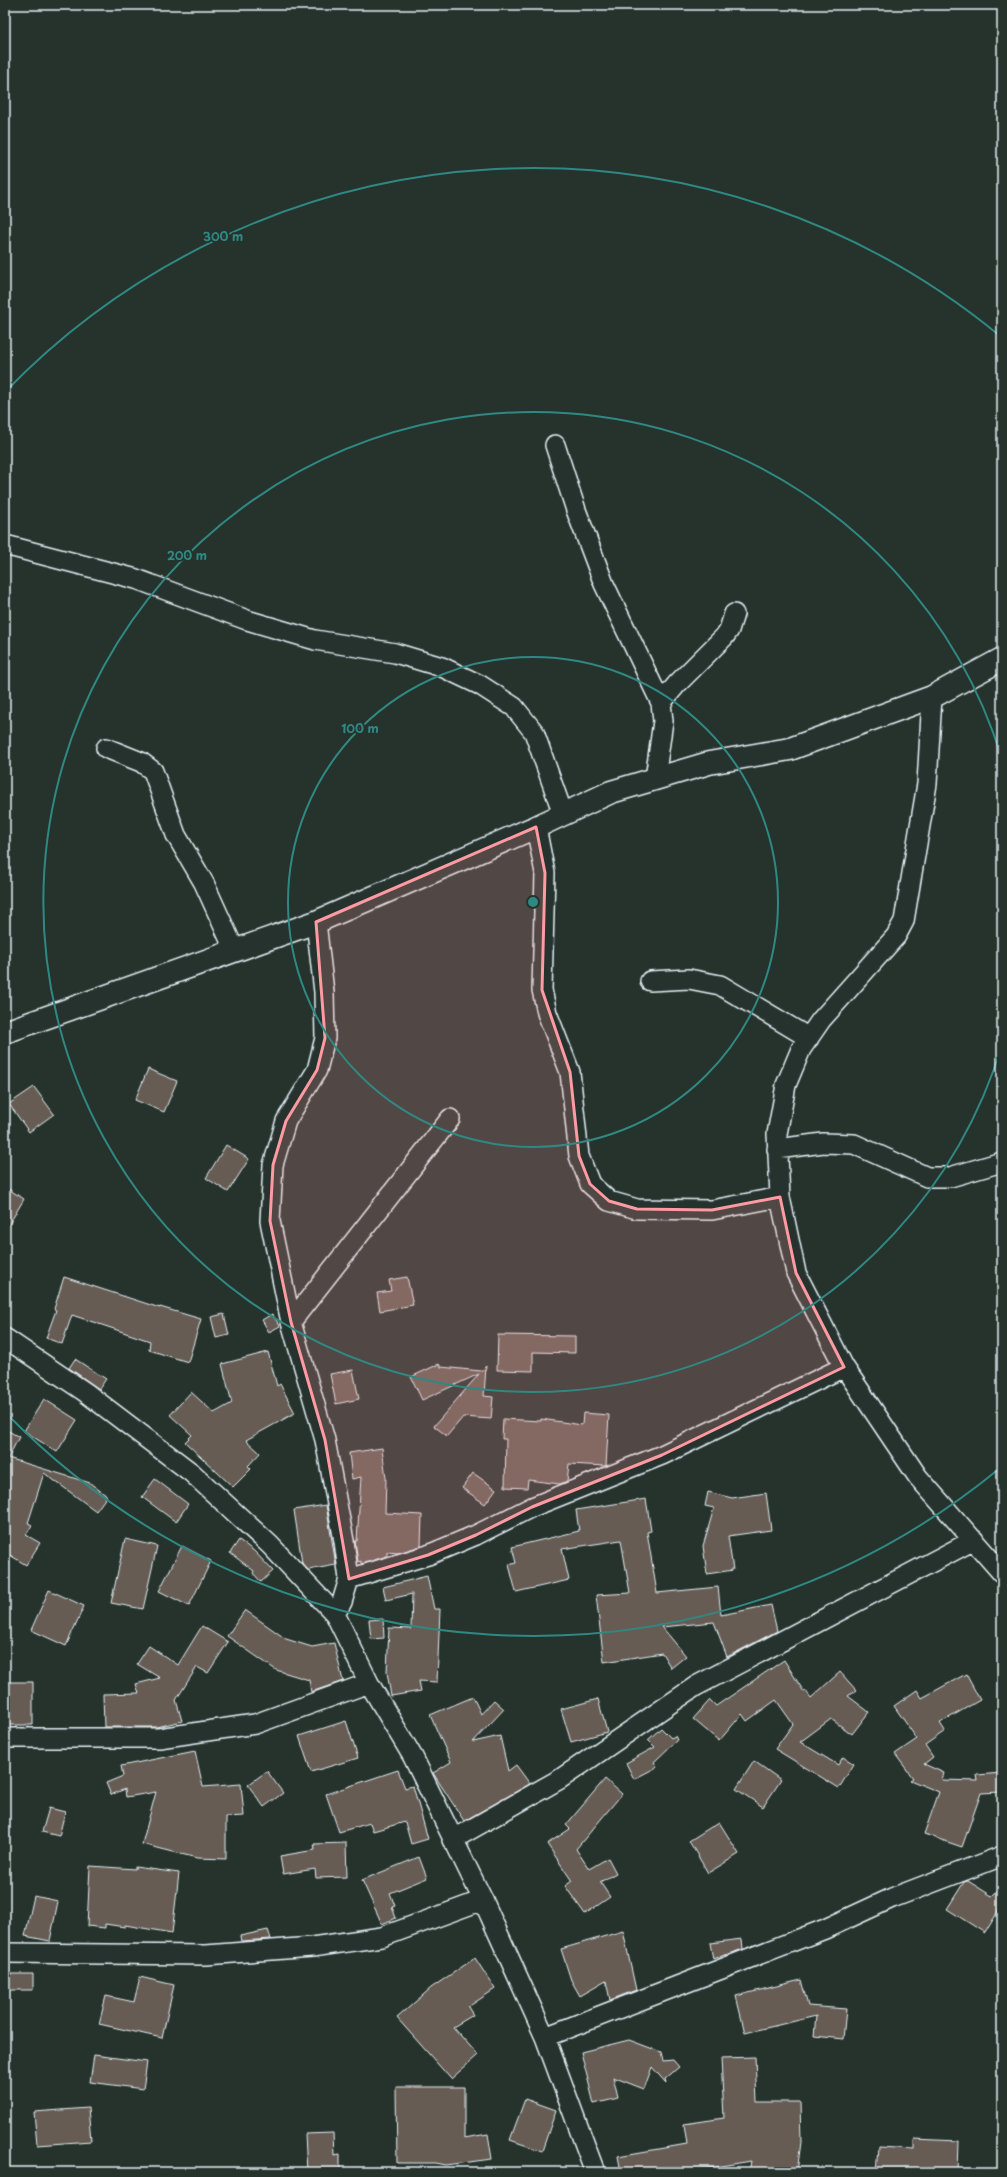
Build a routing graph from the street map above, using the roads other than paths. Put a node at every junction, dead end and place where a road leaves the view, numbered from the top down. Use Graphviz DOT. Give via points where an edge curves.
graph roads {
  1 [pos="555,445"];
  2 [pos="5,545"];
  3 [pos="734,614"];
  4 [pos="1002,660"];
  5 [pos="932,697"];
  6 [pos="661,703"];
  7 [pos="106,748"];
  8 [pos="655,779"];
  9 [pos="563,814"];
  10 [pos="536,827"];
  11 [pos="316,922"];
  12 [pos="234,949"];
  13 [pos="650,981"];
  14 [pos="5,1032"];
  15 [pos="809,1038"];
  16 [pos="450,1120"];
  17 [pos="777,1149"];
  18 [pos="1002,1162"];
  19 [pos="780,1197"];
  20 [pos="291,1322"];
  21 [pos="5,1338"];
  22 [pos="844,1367"];
  23 [pos="974,1540"];
  24 [pos="1002,1573"];
  25 [pos="348,1579"];
  26 [pos="335,1614"];
  27 [pos="369,1683"];
  28 [pos="5,1738"];
  29 [pos="452,1840"];
  30 [pos="1002,1856"];
  31 [pos="483,1900"];
  32 [pos="5,1953"];
  33 [pos="545,2037"];
  34 [pos="595,2172"];
  1 -- 6 [label="street" via="604,584"];
  2 -- 9 [label="street" via="136,579 248,620 315,640 395,653 442,667 480,684 514,707 534,732"];
  3 -- 6 [label="street" via="724,637"];
  4 -- 5 [label="street"];
  5 -- 8 [label="street" via="790,750 709,763"];
  5 -- 15 [label="street" via="927,784 904,921 896,936 820,1020"];
  6 -- 8 [label="street" via="663,721"];
  7 -- 12 [label="street" via="141,762 152,771 176,835 204,883"];
  8 -- 9 [label="street" via="612,792"];
  9 -- 10 [label="street"];
  10 -- 11 [label="street"];
  10 -- 19 [label="street" via="545,873 542,990 547,1013 570,1072 579,1156 590,1184 610,1201 637,1209 712,1210"];
  11 -- 12 [label="street"];
  11 -- 20 [label="street" via="324,992 325,1038 317,1070 286,1121 273,1165 270,1221"];
  12 -- 14 [label="street"];
  13 -- 15 [label="street" via="689,980 720,985"];
  15 -- 17 [label="street" via="801,1049 786,1085 777,1134"];
  16 -- 20 [label="street"];
  17 -- 18 [label="street" via="822,1143 854,1144 927,1177 950,1177"];
  17 -- 19 [label="street"];
  19 -- 22 [label="street" via="796,1273"];
  20 -- 25 [label="street" via="324,1440 344,1541"];
  21 -- 26 [label="street" via="85,1392 192,1473 270,1545"];
  22 -- 23 [label="street" via="918,1476"];
  22 -- 25 [label="street" via="662,1455 532,1507 476,1535 428,1555"];
  23 -- 24 [label="street"];
  23 -- 29 [label="street" via="696,1686 560,1779"];
  25 -- 26 [label="street" via="342,1602"];
  26 -- 27 [label="street"];
  27 -- 28 [label="street" via="255,1724 159,1738"];
  27 -- 29 [label="street" via="413,1757"];
  29 -- 31 [label="street"];
  30 -- 33 [label="street" via="892,1898 825,1929"];
  31 -- 32 [label="street" via="382,1937 312,1947 206,1955"];
  31 -- 33 [label="street"];
  33 -- 34 [label="street"];
}
